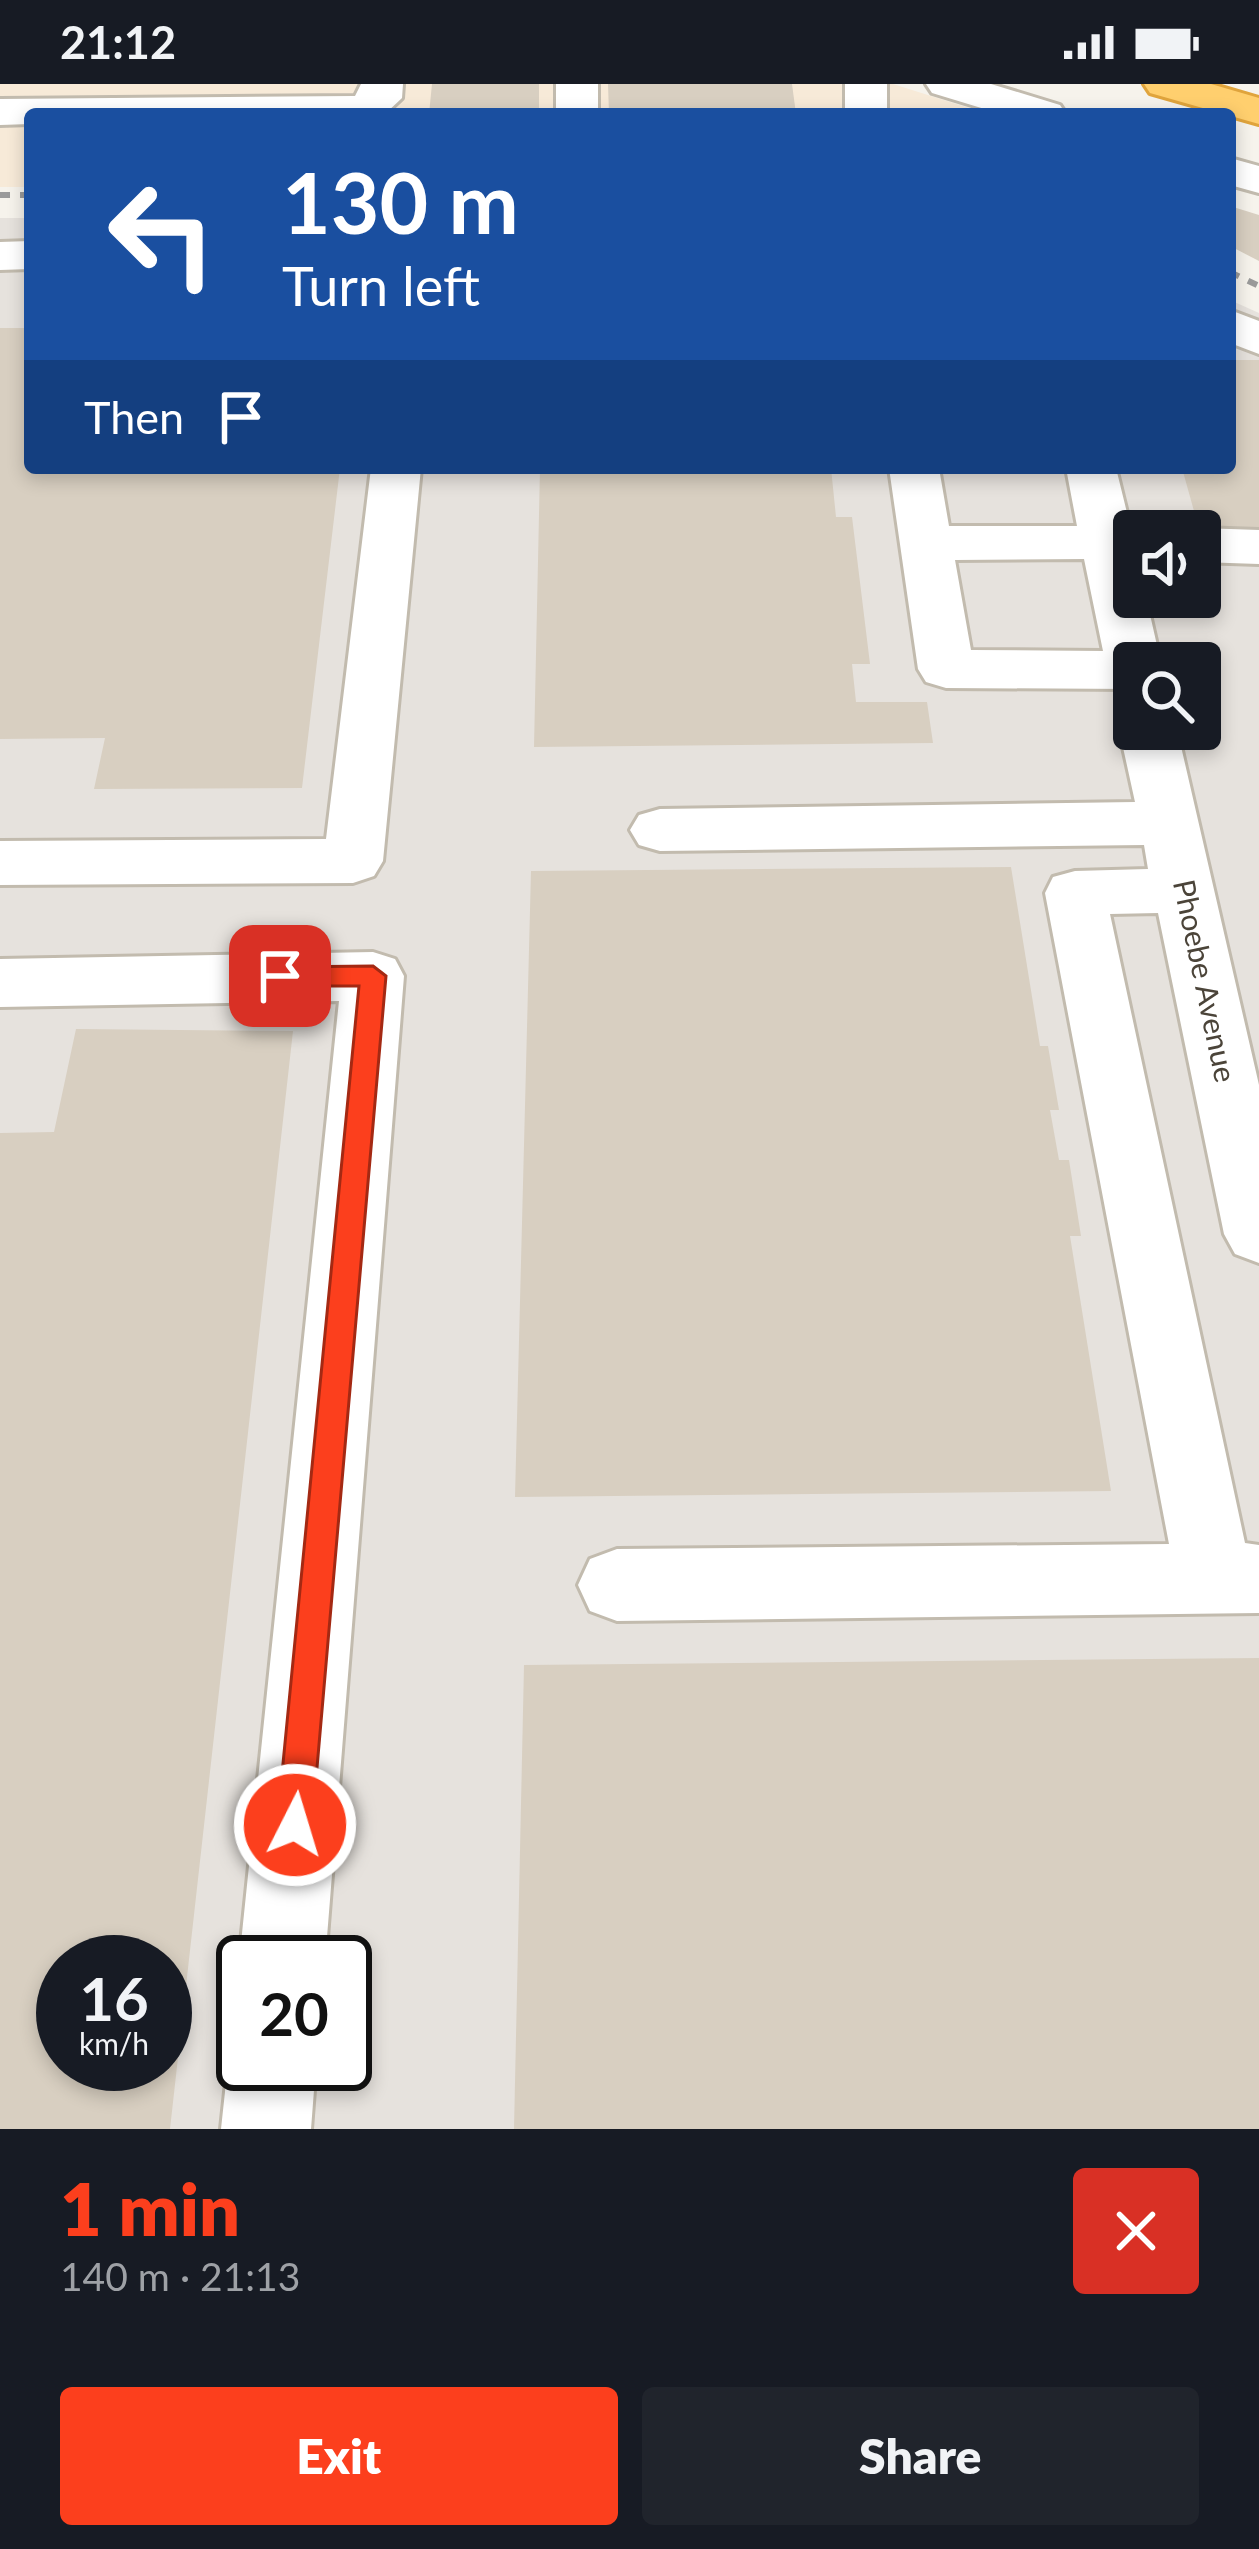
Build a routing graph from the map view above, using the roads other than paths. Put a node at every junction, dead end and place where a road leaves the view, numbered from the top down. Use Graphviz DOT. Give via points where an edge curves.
graph roads {
  1 [pos="382,84"];
  2 [pos="947,84"];
  3 [pos="1166,84"];
  4 [pos="366,108"];
  5 [pos="1015,108"];
  6 [pos="1259,111"];
  7 [pos="395,474"];
  8 [pos="915,474"];
  9 [pos="1092,474"];
  10 [pos="1113,525"];
  11 [pos="1113,542"];
  12 [pos="926,543"];
  13 [pos="1221,546"];
  14 [pos="1259,547"];
  15 [pos="1113,667"];
  16 [pos="1152,750"];
  17 [pos="1168,823"];
  18 [pos="1060,824"];
  19 [pos="660,830"];
  20 [pos="0,863"];
  21 [pos="1184,890"];
  22 [pos="1075,892"];
  23 [pos="0,983"];
  24 [pos="1259,1234"];
  25 [pos="1236,1579"];
  26 [pos="617,1585"];
  27 [pos="284,1935"];
  28 [pos="270,2091"];
  29 [pos="266,2129"];
  1 -- 4 [label="street" via="381,98"];
  2 -- 5 [label="street"];
  3 -- 6 [label="highway"];
  7 -- 20 [label="street" via="352,861"];
  8 -- 12 [label="street"];
  9 -- 10 [label="street"];
  11 -- 12 [label="street"];
  12 -- 15 [label="street" via="946,669"];
  13 -- 14 [label="street"];
  16 -- 17 [label="street, Phoebe Avenue"];
  17 -- 18 [label="street"];
  17 -- 21 [label="street, Phoebe Avenue"];
  18 -- 19 [label="street"];
  18 -- 22 [label="street"];
  21 -- 22 [label="street"];
  21 -- 24 [label="street, Phoebe Avenue"];
  22 -- 25 [label="street"];
  23 -- 27 [label="street" via="373,976"];
  25 -- 26 [label="street"];
  28 -- 29 [label="street"];
}
